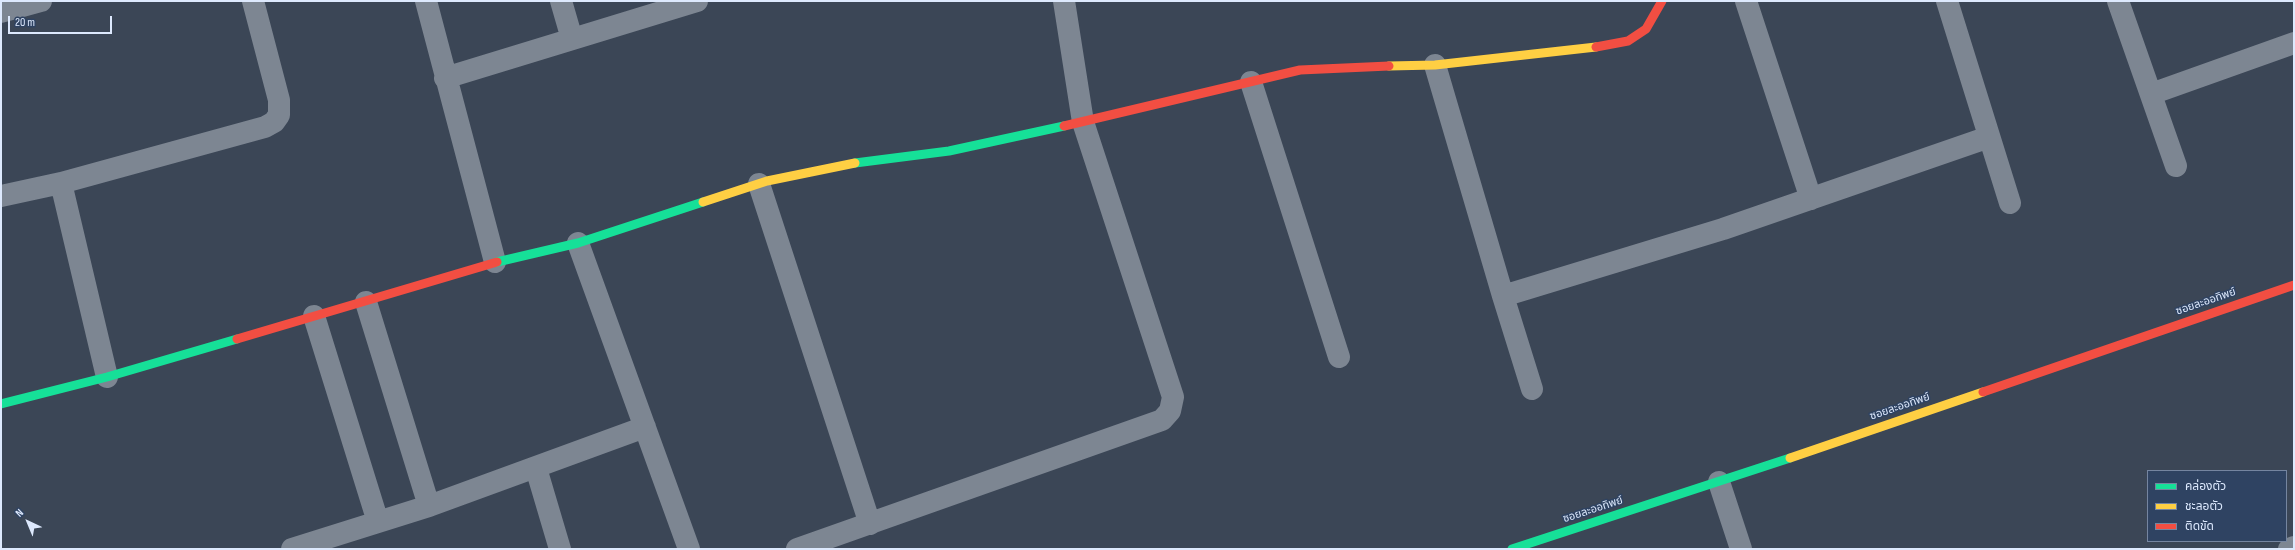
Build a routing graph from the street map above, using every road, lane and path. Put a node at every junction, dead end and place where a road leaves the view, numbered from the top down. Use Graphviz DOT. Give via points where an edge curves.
graph roads {
  1 [pos="41,1"];
  2 [pos="253,1"];
  3 [pos="426,1"];
  4 [pos="561,1"];
  5 [pos="697,1"];
  6 [pos="1064,1"];
  7 [pos="1662,1"];
  8 [pos="1746,1"];
  9 [pos="1947,1"];
  10 [pos="2118,1"];
  11 [pos="1,12"];
  12 [pos="572,39"];
  13 [pos="2294,43"];
  14 [pos="1435,66"];
  15 [pos="445,78"];
  16 [pos="1251,82"];
  17 [pos="2151,94"];
  18 [pos="1083,122"];
  19 [pos="1989,137"];
  20 [pos="2176,166"];
  21 [pos="61,182"];
  22 [pos="758,184"];
  23 [pos="1,196"];
  24 [pos="1811,199"];
  25 [pos="2010,203"];
  26 [pos="578,243"];
  27 [pos="495,262"];
  28 [pos="2294,284"];
  29 [pos="1502,296"];
  30 [pos="366,302"];
  31 [pos="314,316"];
  32 [pos="1340,357"];
  33 [pos="107,377"];
  34 [pos="1532,388"];
  35 [pos="1,404"];
  36 [pos="646,427"];
  37 [pos="536,468"];
  38 [pos="1719,482"];
  39 [pos="429,506"];
  40 [pos="378,522"];
  41 [pos="870,524"];
  42 [pos="2294,547"];
  43 [pos="1518,548"];
  44 [pos="292,549"];
  45 [pos="560,549"];
  46 [pos="689,549"];
  47 [pos="797,549"];
  48 [pos="1741,549"];
  49 [pos="2289,549"];
  1 -- 11 [label="street"];
  2 -- 21 [label="street" via="279,100 279,115 274,122 265,127"];
  3 -- 15 [label="street"];
  4 -- 12 [label="street"];
  5 -- 12 [label="street"];
  6 -- 18 [label="street"];
  7 -- 14 [label="street" via="1646,29 1628,41 1593,48"];
  8 -- 24 [label="street"];
  9 -- 19 [label="street"];
  10 -- 17 [label="street"];
  12 -- 15 [label="street"];
  13 -- 17 [label="street"];
  14 -- 16 [label="street" via="1300,70"];
  14 -- 29 [label="street"];
  15 -- 27 [label="street"];
  16 -- 18 [label="street"];
  16 -- 32 [label="street"];
  17 -- 20 [label="street"];
  18 -- 22 [label="street" via="949,151 837,165"];
  18 -- 41 [label="street" via="1173,397 1170,411 1162,420"];
  19 -- 24 [label="street"];
  19 -- 25 [label="street"];
  21 -- 23 [label="street"];
  21 -- 33 [label="street"];
  22 -- 26 [label="street"];
  22 -- 41 [label="street"];
  24 -- 29 [label="street" via="1723,229"];
  26 -- 27 [label="street"];
  26 -- 36 [label="street"];
  27 -- 30 [label="street"];
  28 -- 38 [label="street, ซอยละออทิพย์"];
  29 -- 34 [label="street"];
  30 -- 31 [label="street"];
  30 -- 39 [label="street"];
  31 -- 33 [label="street"];
  31 -- 40 [label="street"];
  33 -- 35 [label="street"];
  36 -- 37 [label="street"];
  36 -- 46 [label="street"];
  37 -- 39 [label="street"];
  37 -- 45 [label="street"];
  38 -- 43 [label="street, ซอยละออทิพย์"];
  38 -- 48 [label="street"];
  39 -- 40 [label="street"];
  40 -- 44 [label="street"];
  41 -- 47 [label="street"];
  42 -- 49 [label="street"];
}
